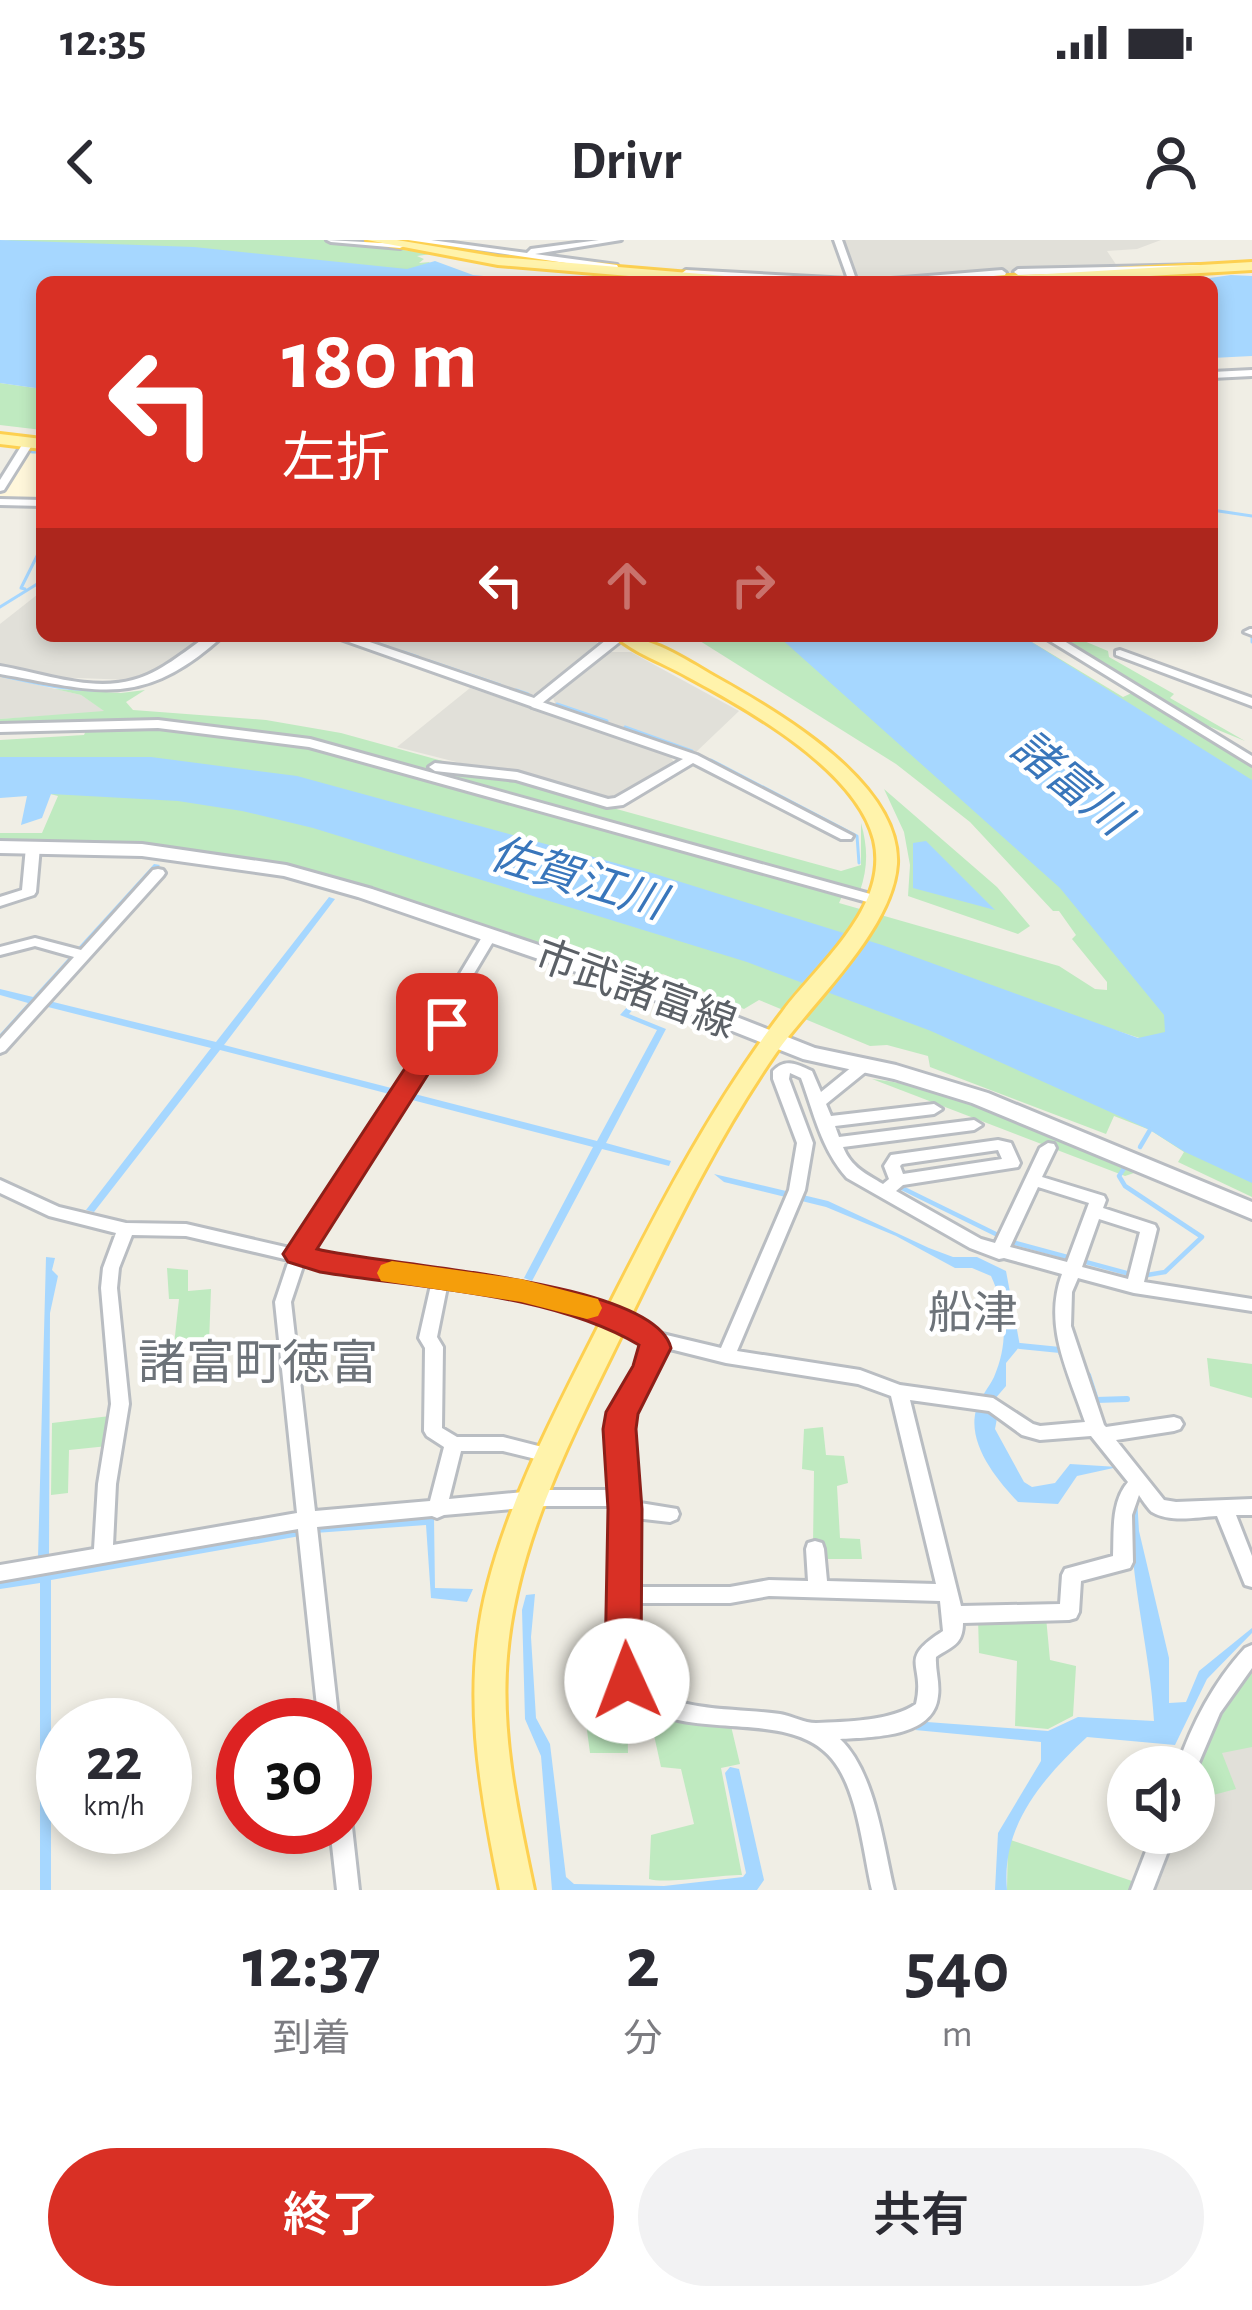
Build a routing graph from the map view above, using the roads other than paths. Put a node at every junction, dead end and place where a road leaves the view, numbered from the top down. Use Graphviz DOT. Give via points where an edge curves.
graph roads {
  1 [pos="331,240"];
  2 [pos="374,240"];
  3 [pos="617,240"];
  4 [pos="838,240"];
  5 [pos="406,243"];
  6 [pos="451,249"];
  7 [pos="507,255"];
  8 [pos="572,264"];
  9 [pos="1252,266"];
  10 [pos="1201,267"];
  11 [pos="614,272"];
  12 [pos="1018,272"];
  13 [pos="1002,273"];
  14 [pos="701,274"];
  15 [pos="667,276"];
  16 [pos="710,276"];
  17 [pos="738,276"];
  18 [pos="848,276"];
  19 [pos="965,276"];
  20 [pos="1066,276"];
  21 [pos="1252,373"];
  22 [pos="1218,375"];
  23 [pos="0,439"];
  24 [pos="35,443"];
  25 [pos="0,488"];
  26 [pos="0,502"];
  27 [pos="36,503"];
  28 [pos="207,642"];
  29 [pos="356,642"];
  30 [pos="614,642"];
  31 [pos="632,642"];
  32 [pos="1058,642"];
  33 [pos="1120,653"];
  34 [pos="0,670"];
  35 [pos="1252,703"];
  36 [pos="536,704"];
  37 [pos="1201,727"];
  38 [pos="0,728"];
  39 [pos="1252,746"];
  40 [pos="693,758"];
  41 [pos="1252,760"];
  42 [pos="402,766"];
  43 [pos="847,836"];
  44 [pos="0,847"];
  45 [pos="33,847"];
  46 [pos="158,873"];
  47 [pos="0,902"];
  48 [pos="873,906"];
  49 [pos="490,935"];
  50 [pos="0,952"];
  51 [pos="80,954"];
  52 [pos="780,1031"];
  53 [pos="0,1048"];
  54 [pos="863,1066"];
  55 [pos="817,1104"];
  56 [pos="934,1108"];
  57 [pos="824,1121"];
  58 [pos="974,1125"];
  59 [pos="832,1143"];
  60 [pos="1048,1148"];
  61 [pos="1034,1180"];
  62 [pos="892,1185"];
  63 [pos="0,1186"];
  64 [pos="1094,1211"];
  65 [pos="1252,1211"];
  66 [pos="127,1229"];
  67 [pos="1002,1245"];
  68 [pos="298,1254"];
  69 [pos="1073,1266"];
  70 [pos="1136,1279"];
  71 [pos="440,1280"];
  72 [pos="1252,1305"];
  73 [pos="617,1318"];
  74 [pos="653,1338"];
  75 [pos="726,1357"];
  76 [pos="899,1392"];
  77 [pos="1174,1424"];
  78 [pos="1098,1432"];
  79 [pos="454,1444"];
  80 [pos="548,1456"];
  81 [pos="1142,1487"];
  82 [pos="528,1501"];
  83 [pos="625,1504"];
  84 [pos="1252,1508"];
  85 [pos="437,1510"];
  86 [pos="1224,1510"];
  87 [pos="670,1514"];
  88 [pos="304,1520"];
  89 [pos="814,1549"];
  90 [pos="103,1556"];
  91 [pos="0,1573"];
  92 [pos="1252,1579"];
  93 [pos="818,1589"];
  94 [pos="945,1593"];
  95 [pos="626,1594"];
  96 [pos="952,1615"];
  97 [pos="1252,1654"];
  98 [pos="325,1698"];
  99 [pos="815,1732"];
  100 [pos="1194,1746"];
  101 [pos="344,1854"];
  102 [pos="1156,1854"];
  103 [pos="348,1890"];
  104 [pos="517,1890"];
  105 [pos="883,1890"];
  106 [pos="1142,1890"];
  1 -- 5 [label="street"];
  2 -- 5 [label="main road"];
  3 -- 7 [label="street"];
  4 -- 18 [label="street"];
  5 -- 6 [label="main road"];
  6 -- 7 [label="street"];
  6 -- 11 [label="main road"];
  7 -- 8 [label="street"];
  8 -- 11 [label="street"];
  8 -- 14 [label="street"];
  9 -- 10 [label="main road"];
  10 -- 12 [label="street"];
  10 -- 20 [label="main road"];
  11 -- 15 [label="main road"];
  13 -- 19 [label="street"];
  14 -- 16 [label="street"];
  14 -- 17 [label="street"];
  21 -- 22 [label="street"];
  23 -- 24 [label="main road"];
  24 -- 25 [label="street"];
  26 -- 27 [label="street"];
  28 -- 34 [label="street" via="130,685"];
  29 -- 36 [label="street"];
  30 -- 36 [label="street"];
  31 -- 48 [label="main road" via="784,729 855,784 885,842"];
  32 -- 37 [label="street"];
  33 -- 35 [label="street"];
  36 -- 40 [label="street"];
  37 -- 39 [label="street"];
  37 -- 41 [label="street"];
  38 -- 42 [label="street" via="210,728"];
  40 -- 42 [label="street" via="607,803 517,776"];
  40 -- 43 [label="street"];
  42 -- 48 [label="street"];
  44 -- 45 [label="main road, 市武諸富線"];
  45 -- 47 [label="street" via="31,888"];
  45 -- 49 [label="main road, 市武諸富線" via="142,850 286,872"];
  46 -- 51 [label="street"];
  48 -- 52 [label="main road"];
  49 -- 52 [label="main road, 市武諸富線"];
  49 -- 68 [label="street" via="453,997 447,1024"];
  50 -- 51 [label="street" via="35,942"];
  51 -- 53 [label="street"];
  52 -- 54 [label="main road, 市武諸富線"];
  52 -- 73 [label="main road" via="708,1135"];
  54 -- 55 [label="street"];
  54 -- 65 [label="main road, 市武諸富線" via="980,1098"];
  55 -- 57 [label="street"];
  55 -- 75 [label="street" via="800,1068 781,1072 805,1143 795,1195"];
  56 -- 57 [label="street"];
  57 -- 59 [label="street"];
  58 -- 59 [label="street"];
  59 -- 62 [label="street" via="854,1174"];
  60 -- 61 [label="street"];
  61 -- 64 [label="street" via="1098,1199"];
  61 -- 67 [label="street"];
  62 -- 62 [label="street" via="1009,1167 1012,1163 998,1145 897,1159"];
  62 -- 67 [label="street" via="945,1228"];
  63 -- 66 [label="street" via="56,1212"];
  64 -- 69 [label="street"];
  64 -- 70 [label="street" via="1149,1229"];
  66 -- 68 [label="street" via="186,1230"];
  66 -- 90 [label="street" via="109,1288 120,1404"];
  67 -- 69 [label="street"];
  68 -- 71 [label="street"];
  68 -- 88 [label="street" via="283,1316"];
  69 -- 70 [label="street"];
  69 -- 78 [label="street" via="1062,1326"];
  70 -- 72 [label="street"];
  71 -- 73 [label="street" via="566,1300"];
  71 -- 79 [label="street" via="428,1338 433,1431"];
  73 -- 74 [label="street"];
  73 -- 80 [label="main road"];
  74 -- 75 [label="street"];
  74 -- 83 [label="street" via="648,1369 619,1429"];
  75 -- 76 [label="street" via="860,1377"];
  76 -- 78 [label="street" via="986,1403 1028,1430"];
  76 -- 94 [label="street"];
  77 -- 78 [label="street"];
  78 -- 81 [label="street"];
  79 -- 80 [label="street" via="502,1444"];
  79 -- 85 [label="street"];
  80 -- 82 [label="main road"];
  81 -- 86 [label="street" via="1158,1506"];
  81 -- 96 [label="street" via="1131,1489 1123,1515 1124,1562 1072,1575 1070,1612"];
  82 -- 83 [label="street"];
  82 -- 85 [label="street"];
  82 -- 104 [label="main road" via="502,1587 488,1686 491,1750"];
  83 -- 87 [label="street"];
  83 -- 95 [label="street"];
  84 -- 86 [label="street"];
  85 -- 88 [label="street"];
  86 -- 92 [label="street"];
  88 -- 90 [label="street"];
  88 -- 98 [label="street"];
  89 -- 93 [label="street"];
  90 -- 91 [label="street"];
  93 -- 94 [label="street"];
  93 -- 95 [label="street"];
  94 -- 96 [label="street"];
  95 -- 99 [label="street" via="623,1665 636,1693 657,1705"];
  96 -- 99 [label="street" via="953,1635 924,1659 928,1702 920,1715 906,1724"];
  97 -- 100 [label="street" via="1223,1685"];
  99 -- 105 [label="street" via="853,1777"];
  101 -- 103 [label="street"];
  102 -- 106 [label="street"];
}
